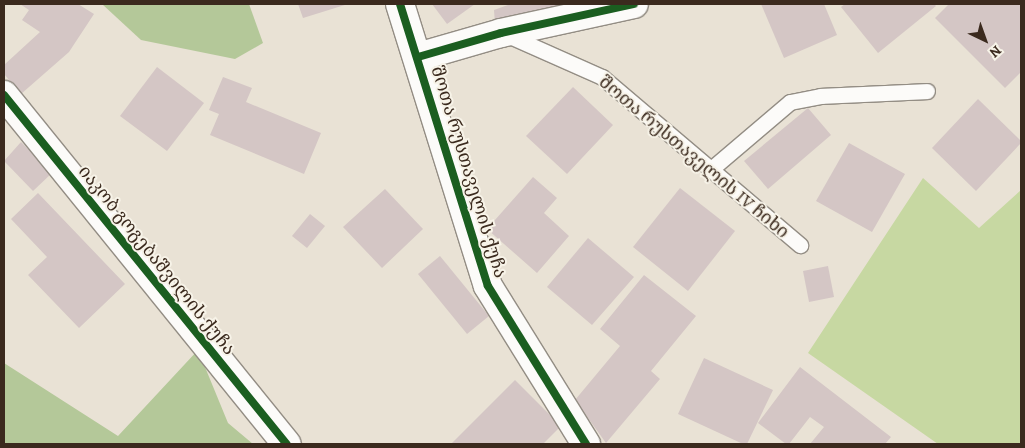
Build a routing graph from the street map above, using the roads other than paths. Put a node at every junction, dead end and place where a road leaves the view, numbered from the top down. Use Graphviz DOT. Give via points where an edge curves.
graph roads {
  1 [pos="400,4"];
  2 [pos="634,4"];
  3 [pos="500,33"];
  4 [pos="418,57"];
  5 [pos="927,92"];
  6 [pos="4,95"];
  7 [pos="710,170"];
  8 [pos="800,245"];
  9 [pos="288,444"];
  10 [pos="586,444"];
  1 -- 4 [label="street, შოთა რუსთაველის ქუჩა"];
  2 -- 3 [label="street"];
  3 -- 4 [label="street"];
  3 -- 7 [label="lane, შოთა რუსთაველის IV ჩიხი" via="602,77"];
  4 -- 10 [label="street, შოთა რუსთაველის ქუჩა" via="488,286"];
  5 -- 7 [label="lane" via="821,96 790,102"];
  6 -- 9 [label="street, იაკობ გოგებაშვილის ქუჩა"];
  7 -- 8 [label="lane, შოთა რუსთაველის IV ჩიხი"];
}
